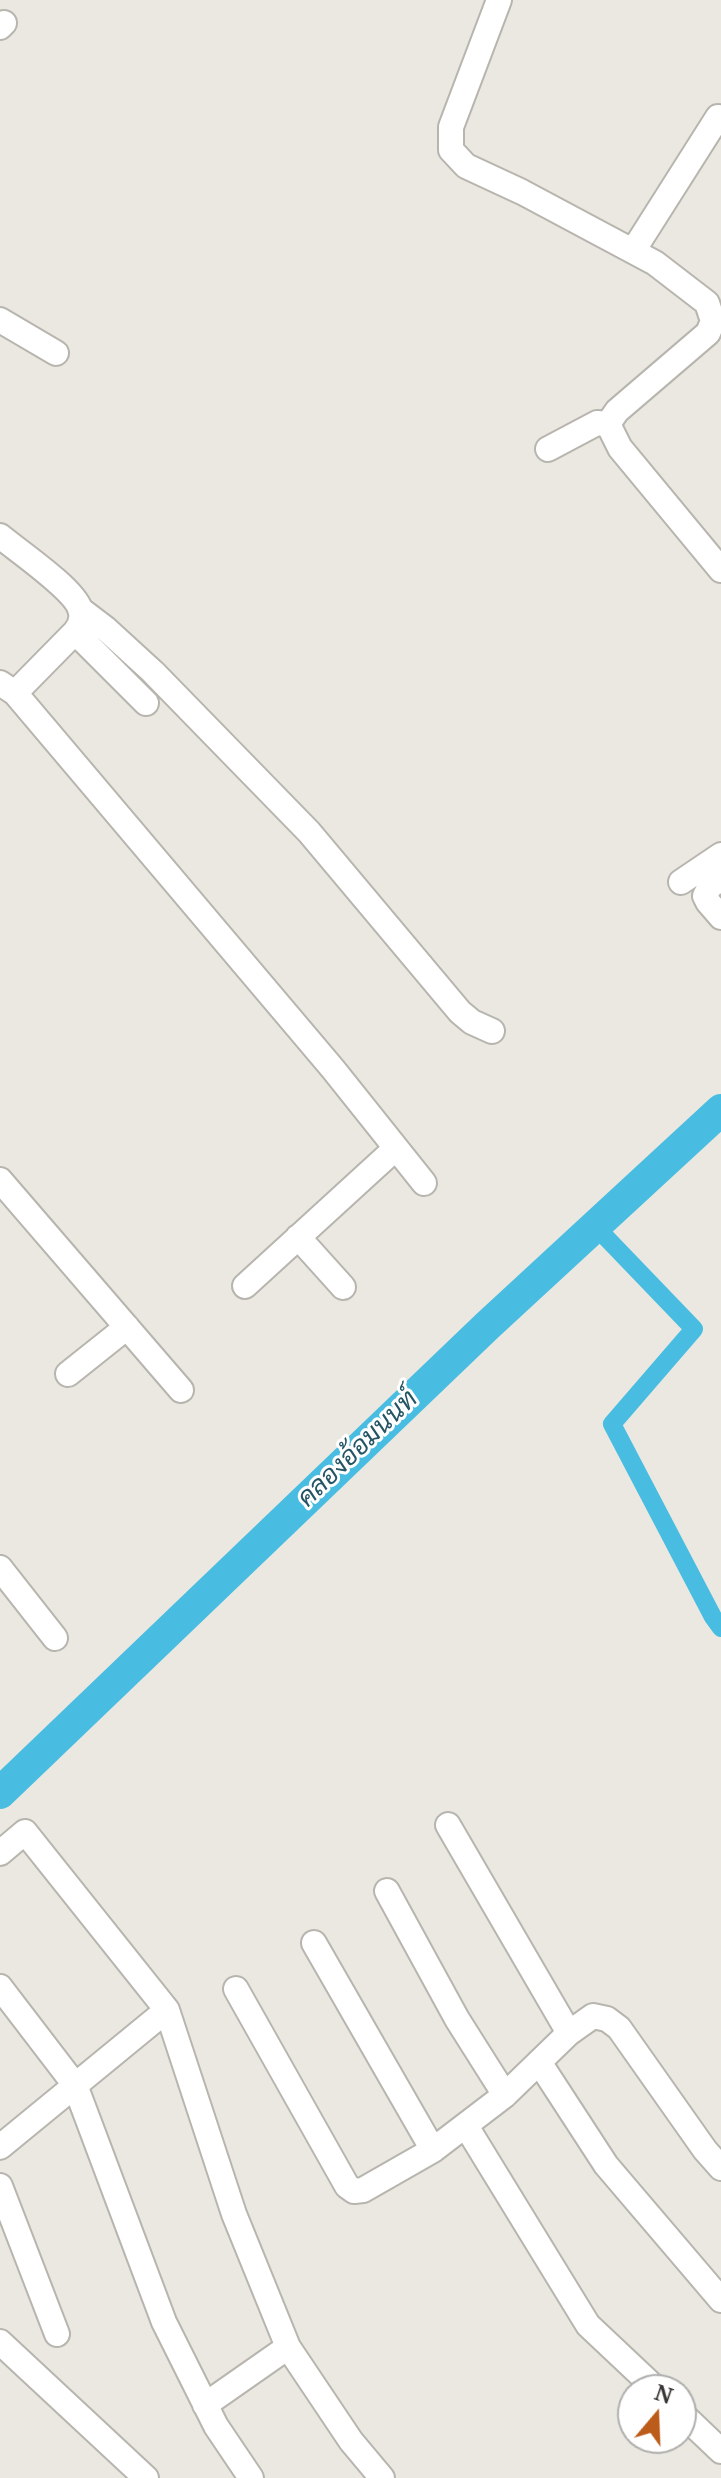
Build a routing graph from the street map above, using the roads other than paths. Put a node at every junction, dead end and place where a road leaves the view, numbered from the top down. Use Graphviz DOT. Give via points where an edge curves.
graph roads {
  1 [pos="499,0"];
  2 [pos="720,116"];
  3 [pos="633,251"];
  4 [pos="0,320"];
  5 [pos="56,353"];
  6 [pos="608,424"];
  7 [pos="548,449"];
  8 [pos="0,536"];
  9 [pos="721,570"];
  10 [pos="78,621"];
  11 [pos="8,688"];
  12 [pos="146,703"];
  13 [pos="721,856"];
  14 [pos="721,879"];
  15 [pos="681,882"];
  16 [pos="721,917"];
  17 [pos="492,1031"];
  18 [pos="396,1148"];
  19 [pos="0,1180"];
  20 [pos="424,1183"];
  21 [pos="298,1237"];
  22 [pos="245,1286"];
  23 [pos="343,1287"];
  24 [pos="127,1327"];
  25 [pos="68,1374"];
  26 [pos="181,1390"];
  27 [pos="0,1568"];
  28 [pos="55,1638"];
  29 [pos="448,1825"];
  30 [pos="0,1853"];
  31 [pos="387,1891"];
  32 [pos="314,1943"];
  33 [pos="0,1987"];
  34 [pos="236,1989"];
  35 [pos="167,2010"];
  36 [pos="569,2033"];
  37 [pos="539,2062"];
  38 [pos="75,2085"];
  39 [pos="505,2095"];
  40 [pos="466,2126"];
  41 [pos="0,2147"];
  42 [pos="433,2150"];
  43 [pos="721,2168"];
  44 [pos="0,2186"];
  45 [pos="721,2300"];
  46 [pos="57,2334"];
  47 [pos="0,2342"];
  48 [pos="288,2347"];
  49 [pos="640,2374"];
  50 [pos="205,2405"];
  51 [pos="697,2428"];
  52 [pos="721,2451"];
  53 [pos="146,2478"];
  54 [pos="251,2478"];
  55 [pos="382,2478"];
  1 -- 3 [label="street" via="451,127 451,150 466,166"];
  2 -- 3 [label="street"];
  3 -- 6 [label="street" via="707,303 713,321 708,333"];
  4 -- 5 [label="street"];
  6 -- 7 [label="street" via="597,423"];
  6 -- 9 [label="street" via="620,448"];
  8 -- 10 [label="street" via="72,595"];
  10 -- 11 [label="street"];
  10 -- 12 [label="street"];
  10 -- 17 [label="street" via="106,629 153,672 309,832 460,1012"];
  11 -- 18 [label="street"];
  13 -- 15 [label="street"];
  14 -- 16 [label="street" via="705,896"];
  18 -- 20 [label="street"];
  18 -- 21 [label="street"];
  19 -- 24 [label="street"];
  21 -- 22 [label="street"];
  21 -- 23 [label="street"];
  24 -- 25 [label="street"];
  24 -- 26 [label="street"];
  27 -- 28 [label="street"];
  29 -- 36 [label="street"];
  30 -- 35 [label="street" via="25,1832"];
  31 -- 39 [label="street"];
  32 -- 42 [label="street"];
  33 -- 38 [label="street"];
  34 -- 42 [label="street" via="347,2186 363,2190"];
  35 -- 38 [label="street"];
  35 -- 48 [label="street" via="234,2214"];
  36 -- 37 [label="street"];
  36 -- 43 [label="street" via="593,2016 619,2028"];
  37 -- 39 [label="street"];
  37 -- 45 [label="street" via="606,2165"];
  38 -- 41 [label="street"];
  38 -- 50 [label="street" via="164,2322"];
  39 -- 40 [label="street"];
  40 -- 42 [label="street"];
  40 -- 49 [label="street" via="588,2325"];
  44 -- 46 [label="street"];
  47 -- 53 [label="street"];
  48 -- 50 [label="street"];
  48 -- 55 [label="street"];
  50 -- 54 [label="street"];
  51 -- 52 [label="street"];
}
